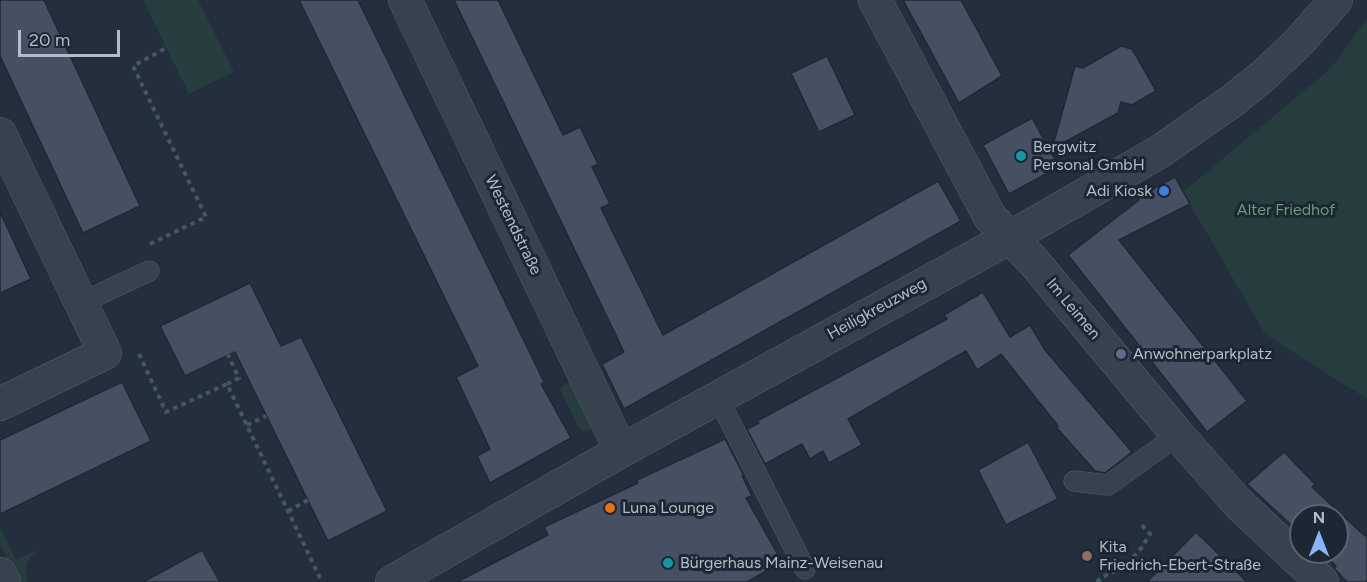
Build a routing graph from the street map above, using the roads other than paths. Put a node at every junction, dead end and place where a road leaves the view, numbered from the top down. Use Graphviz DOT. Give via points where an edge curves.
graph roads {
  1 [pos="405,0"];
  2 [pos="876,0"];
  3 [pos="1336,0"];
  4 [pos="0,134"];
  5 [pos="1010,235"];
  6 [pos="149,271"];
  7 [pos="81,303"];
  8 [pos="718,398"];
  9 [pos="0,404"];
  10 [pos="1178,435"];
  11 [pos="621,451"];
  12 [pos="1074,481"];
  13 [pos="805,569"];
  14 [pos="0,574"];
  15 [pos="4,582"];
  16 [pos="392,582"];
  17 [pos="1322,582"];
  1 -- 11 [label="street, Westendstraße"];
  2 -- 5 [label="street, Im Leimen" via="990,217"];
  3 -- 5 [label="street, Heiligkreuzweg" via="1263,76 1197,126 1159,152"];
  4 -- 7 [label="street"];
  5 -- 8 [label="street, Heiligkreuzweg"];
  5 -- 10 [label="street, Im Leimen"];
  6 -- 7 [label="lane"];
  7 -- 9 [label="street" via="105,352"];
  8 -- 11 [label="street, Heiligkreuzweg"];
  8 -- 13 [label="lane"];
  10 -- 12 [label="lane" via="1108,485"];
  10 -- 17 [label="street, Im Leimen" via="1239,503"];
  11 -- 16 [label="street, Heiligkreuzweg"];
  14 -- 15 [label="street"];
}
